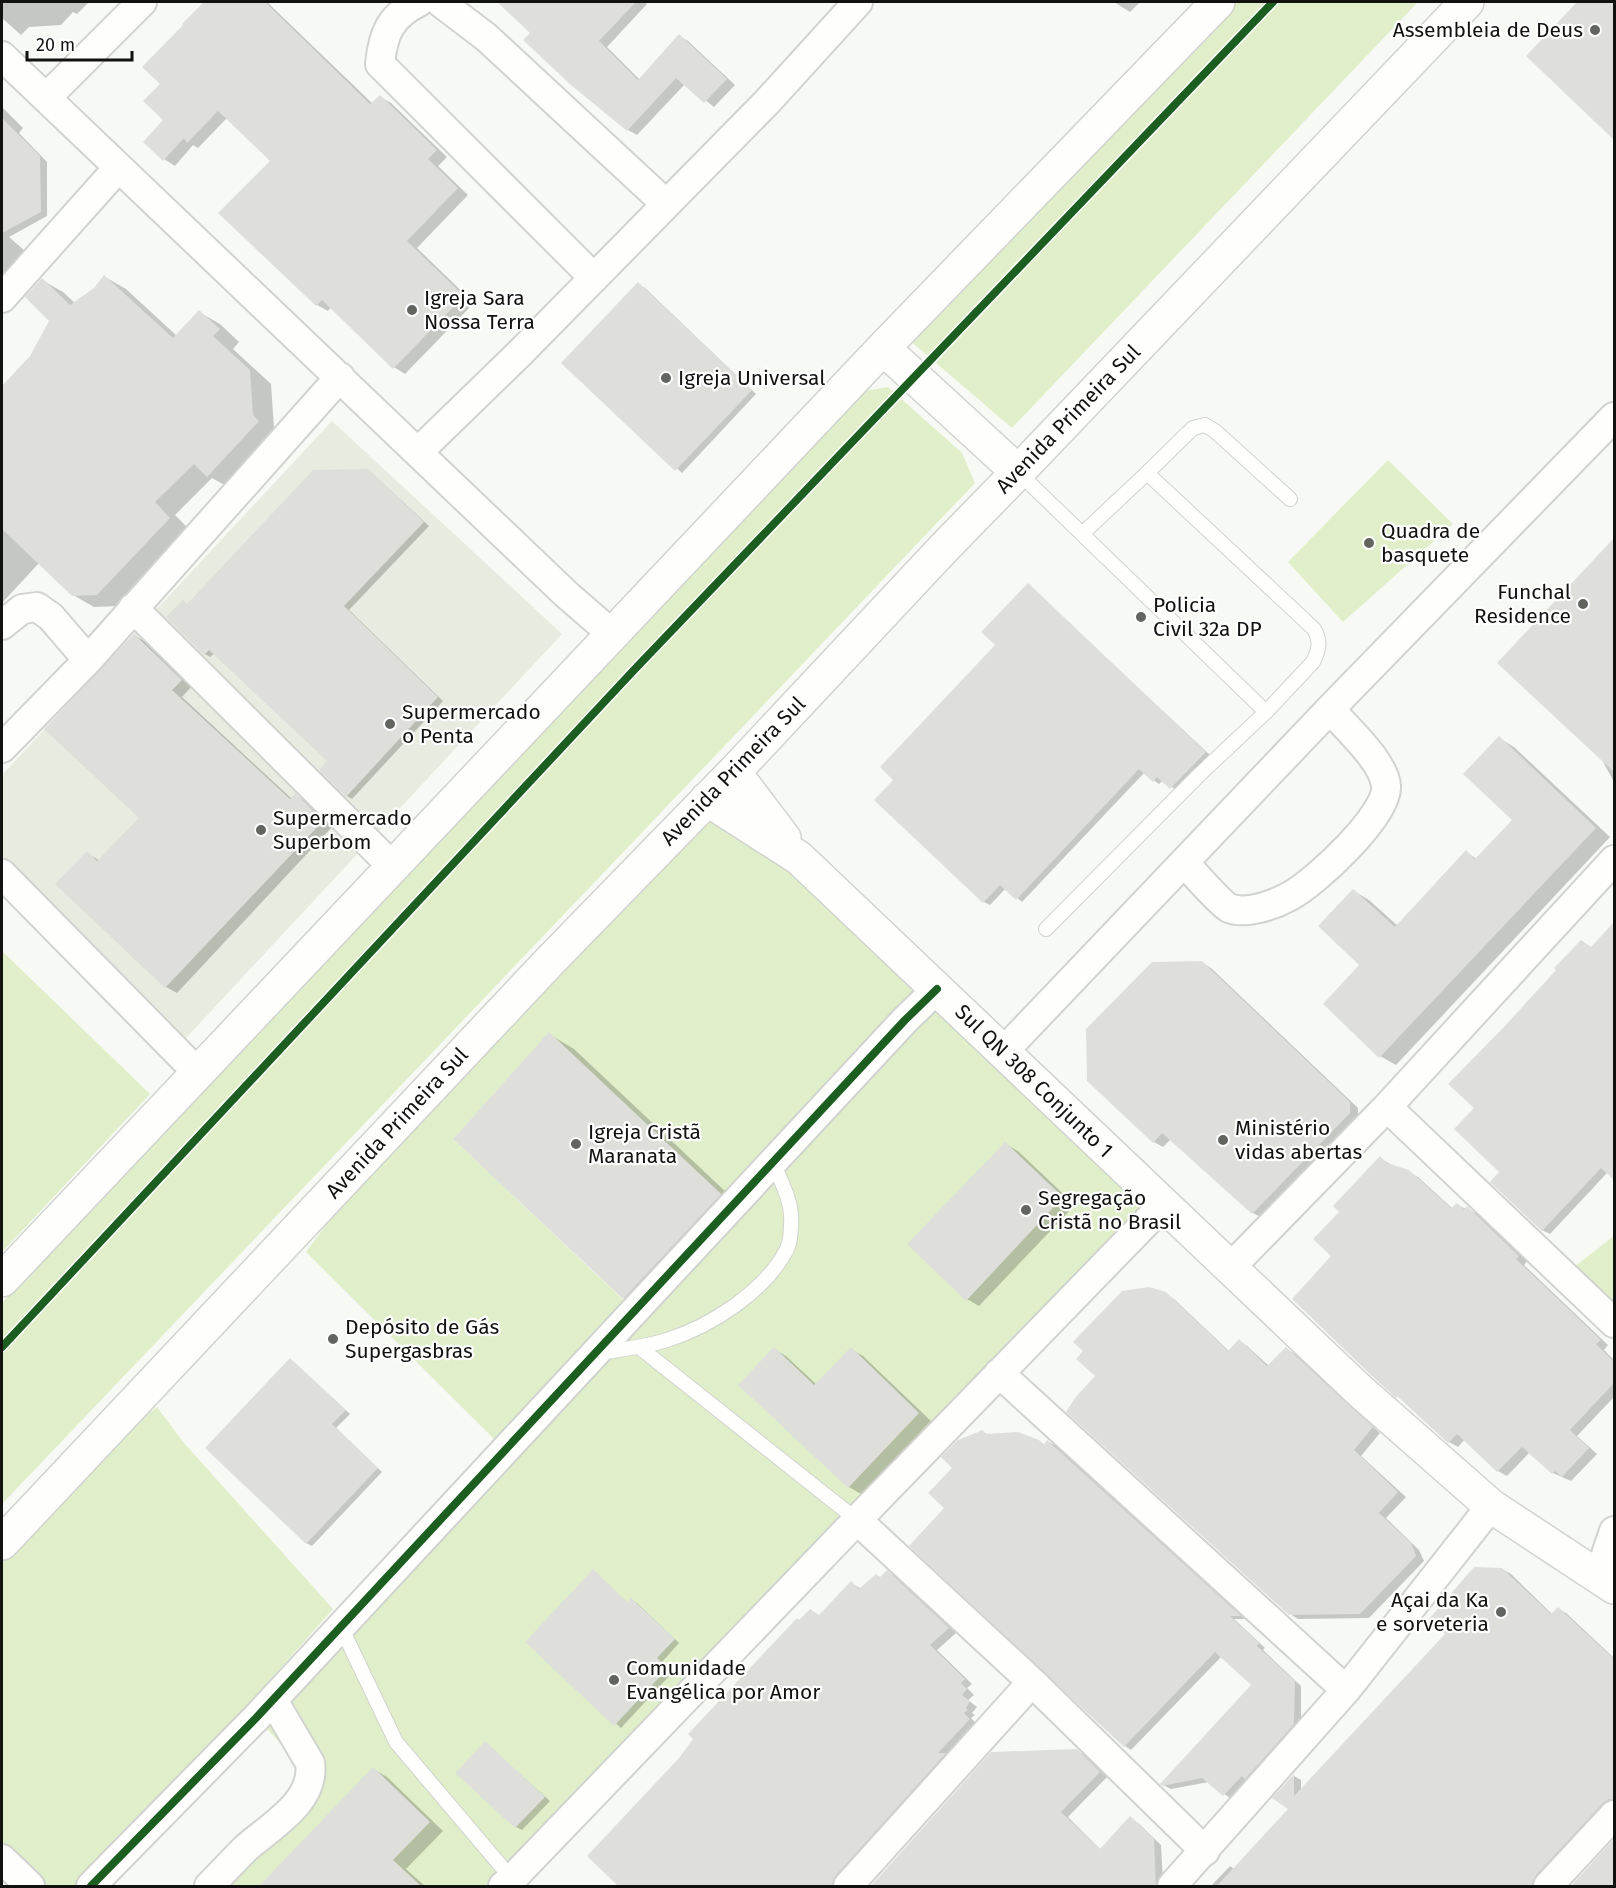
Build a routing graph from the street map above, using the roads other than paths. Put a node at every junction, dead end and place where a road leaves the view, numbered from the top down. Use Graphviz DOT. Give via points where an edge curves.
graph roads {
  1 [pos="142,2"];
  2 [pos="419,2"];
  3 [pos="440,2"];
  4 [pos="858,2"];
  5 [pos="1218,2"];
  6 [pos="1467,2"];
  7 [pos="2,56"];
  8 [pos="46,98"];
  9 [pos="118,168"];
  10 [pos="666,204"];
  11 [pos="594,278"];
  12 [pos="2,298"];
  13 [pos="883,348"];
  14 [pos="340,377"];
  15 [pos="1614,417"];
  16 [pos="418,453"];
  17 [pos="1018,472"];
  18 [pos="1147,472"];
  19 [pos="1290,499"];
  20 [pos="1082,534"];
  21 [pos="133,608"];
  22 [pos="2,625"];
  23 [pos="612,634"];
  24 [pos="88,660"];
  25 [pos="1330,709"];
  26 [pos="1266,712"];
  27 [pos="2,748"];
  28 [pos="734,772"];
  29 [pos="707,799"];
  30 [pos="799,858"];
  31 [pos="1614,860"];
  32 [pos="1184,862"];
  33 [pos="393,867"];
  34 [pos="2,874"];
  35 [pos="1047,929"];
  36 [pos="937,988"];
  37 [pos="1004,1052"];
  38 [pos="198,1073"];
  39 [pos="1387,1107"];
  40 [pos="773,1162"];
  41 [pos="1163,1206"];
  42 [pos="1230,1268"];
  43 [pos="2,1280"];
  44 [pos="1614,1323"];
  45 [pos="639,1347"];
  46 [pos="596,1354"];
  47 [pos="999,1373"];
  48 [pos="1491,1506"];
  49 [pos="857,1520"];
  50 [pos="1614,1532"];
  51 [pos="2,1543"];
  52 [pos="1607,1581"];
  53 [pos="341,1627"];
  54 [pos="1032,1682"];
  55 [pos="1346,1690"];
  56 [pos="273,1700"];
  57 [pos="1614,1815"];
  58 [pos="1205,1851"];
  59 [pos="2,1859"];
  60 [pos="513,1884"];
  61 [pos="30,1887"];
  62 [pos="91,1887"];
  63 [pos="209,1887"];
  64 [pos="848,1887"];
  65 [pos="1172,1887"];
  66 [pos="1548,1887"];
  1 -- 8 [label="street"];
  2 -- 11 [label="street" via="405,10 387,30 380,64"];
  3 -- 10 [label="street" via="486,37"];
  4 -- 10 [label="street"];
  5 -- 13 [label="main road"];
  6 -- 17 [label="main road, Avenida Primeira Sul"];
  7 -- 8 [label="street"];
  8 -- 9 [label="street"];
  9 -- 12 [label="street"];
  9 -- 14 [label="street"];
  10 -- 11 [label="street"];
  11 -- 16 [label="street"];
  13 -- 17 [label="main road"];
  13 -- 23 [label="main road"];
  14 -- 16 [label="street"];
  14 -- 21 [label="street"];
  15 -- 25 [label="street"];
  16 -- 23 [label="street"];
  17 -- 20 [label="lane"];
  17 -- 28 [label="main road, Avenida Primeira Sul"];
  18 -- 19 [label="lane" via="1193,429 1205,425"];
  18 -- 20 [label="lane"];
  18 -- 26 [label="lane" via="1314,629 1319,638 1313,662"];
  20 -- 26 [label="lane"];
  21 -- 24 [label="street"];
  21 -- 33 [label="street"];
  22 -- 24 [label="street" via="22,609 37,606"];
  23 -- 33 [label="main road"];
  24 -- 27 [label="street"];
  25 -- 32 [label="street"];
  25 -- 32 [label="street" via="1385,778 1385,798 1358,837 1292,896 1242,910 1228,907"];
  26 -- 35 [label="lane"];
  28 -- 29 [label="main road, Avenida Primeira Sul"];
  28 -- 30 [label="main road, Sul QN 308 Conjunto 1"];
  29 -- 30 [label="main road, Sul QN 308 Conjunto 1"];
  29 -- 51 [label="main road, Avenida Primeira Sul"];
  30 -- 36 [label="main road, Sul QN 308 Conjunto 1"];
  31 -- 39 [label="street"];
  32 -- 37 [label="street"];
  33 -- 38 [label="main road"];
  34 -- 38 [label="street"];
  36 -- 37 [label="main road, Sul QN 308 Conjunto 1"];
  36 -- 40 [label="street"];
  37 -- 41 [label="main road, Sul QN 308 Conjunto 1"];
  38 -- 43 [label="main road"];
  39 -- 42 [label="street"];
  39 -- 44 [label="street"];
  40 -- 45 [label="lane" via="788,1198 792,1222 787,1249 771,1272 740,1302 700,1328"];
  40 -- 46 [label="street"];
  41 -- 42 [label="main road, Sul QN 308 Conjunto 1"];
  41 -- 47 [label="street"];
  42 -- 48 [label="main road, Sul QN 308 Conjunto 1" via="1359,1390"];
  45 -- 46 [label="lane"];
  45 -- 49 [label="lane"];
  46 -- 53 [label="street"];
  47 -- 49 [label="street"];
  47 -- 55 [label="street"];
  48 -- 52 [label="main road, Sul QN 308 Conjunto 1"];
  48 -- 55 [label="street"];
  49 -- 54 [label="street"];
  49 -- 60 [label="street"];
  50 -- 52 [label="street"];
  53 -- 56 [label="street"];
  53 -- 60 [label="lane" via="396,1742"];
  54 -- 58 [label="street"];
  54 -- 64 [label="street"];
  55 -- 58 [label="street"];
  56 -- 62 [label="street"];
  56 -- 63 [label="street" via="310,1763 309,1785 290,1811 245,1849"];
  57 -- 66 [label="street"];
  58 -- 65 [label="street"];
  59 -- 61 [label="street"];
}
